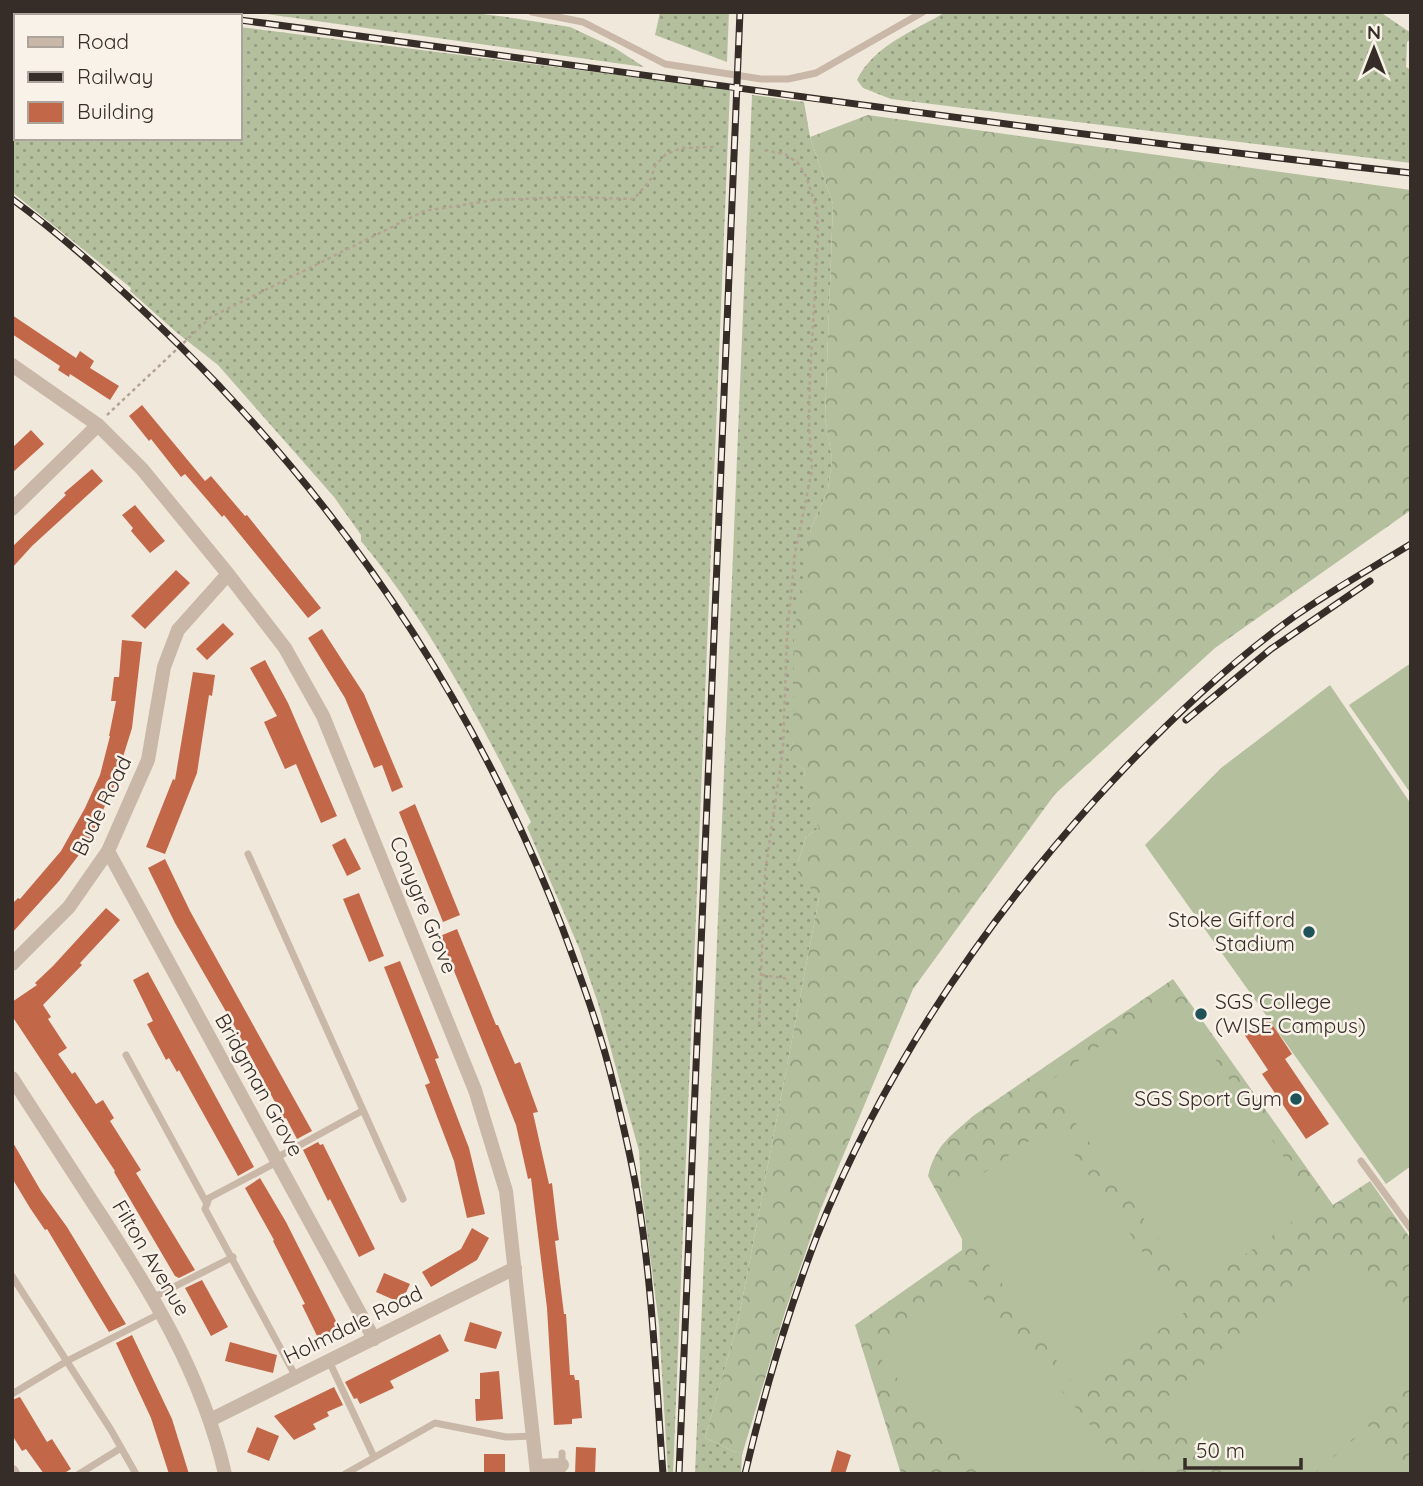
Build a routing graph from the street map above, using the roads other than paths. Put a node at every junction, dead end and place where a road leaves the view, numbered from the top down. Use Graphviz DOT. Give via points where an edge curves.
graph roads {
  1 [pos="532,12"];
  2 [pos="923,12"];
  3 [pos="12,365"];
  4 [pos="98,425"];
  5 [pos="12,509"];
  6 [pos="228,574"];
  7 [pos="108,851"];
  8 [pos="248,855"];
  9 [pos="12,964"];
  10 [pos="126,1055"];
  11 [pos="12,1078"];
  12 [pos="362,1111"];
  13 [pos="276,1160"];
  14 [pos="1361,1161"];
  15 [pos="403,1199"];
  16 [pos="206,1203"];
  17 [pos="1411,1229"];
  18 [pos="233,1256"];
  19 [pos="515,1268"];
  20 [pos="12,1276"];
  21 [pos="152,1298"];
  22 [pos="161,1313"];
  23 [pos="374,1339"];
  24 [pos="67,1361"];
  25 [pos="328,1361"];
  26 [pos="296,1377"];
  27 [pos="12,1394"];
  28 [pos="210,1420"];
  29 [pos="533,1436"];
  30 [pos="121,1448"];
  31 [pos="374,1457"];
  32 [pos="562,1464"];
  33 [pos="537,1470"];
  34 [pos="79,1474"];
  35 [pos="136,1474"];
  36 [pos="225,1474"];
  37 [pos="345,1474"];
  1 -- 2 [label="lane" via="583,22 666,64 761,79 816,73"];
  3 -- 4 [label="street, Conygre Grove"];
  4 -- 5 [label="street"];
  4 -- 6 [label="street, Conygre Grove" via="142,469"];
  6 -- 7 [label="street, Bude Road" via="178,630 164,667 148,760"];
  6 -- 19 [label="street, Conygre Grove" via="285,648 328,729 475,1090 506,1191"];
  7 -- 9 [label="street, Bude Road" via="68,907"];
  7 -- 13 [label="street, Bridgman Grove"];
  8 -- 12 [label="lane"];
  10 -- 16 [label="lane"];
  11 -- 21 [label="street, Filton Avenue"];
  12 -- 13 [label="lane"];
  12 -- 15 [label="lane"];
  13 -- 16 [label="lane"];
  13 -- 23 [label="street, Bridgman Grove"];
  14 -- 17 [label="lane"];
  16 -- 18 [label="lane" via="208,1217"];
  18 -- 21 [label="lane"];
  18 -- 26 [label="lane"];
  19 -- 23 [label="street, Holmdale Road"];
  19 -- 29 [label="street, Conygre Grove"];
  20 -- 24 [label="lane"];
  21 -- 22 [label="street, Filton Avenue"];
  22 -- 24 [label="lane"];
  22 -- 28 [label="street, Filton Avenue" via="191,1369"];
  23 -- 25 [label="street, Holmdale Road"];
  24 -- 27 [label="lane"];
  24 -- 30 [label="lane"];
  25 -- 26 [label="street, Holmdale Road"];
  25 -- 31 [label="lane"];
  26 -- 28 [label="street, Holmdale Road"];
  28 -- 36 [label="street, Filton Avenue"];
  29 -- 31 [label="lane" via="506,1437 435,1423"];
  29 -- 33 [label="street, Conygre Grove"];
  30 -- 34 [label="lane"];
  30 -- 35 [label="lane"];
  31 -- 37 [label="lane"];
  32 -- 33 [label="street"];
}
